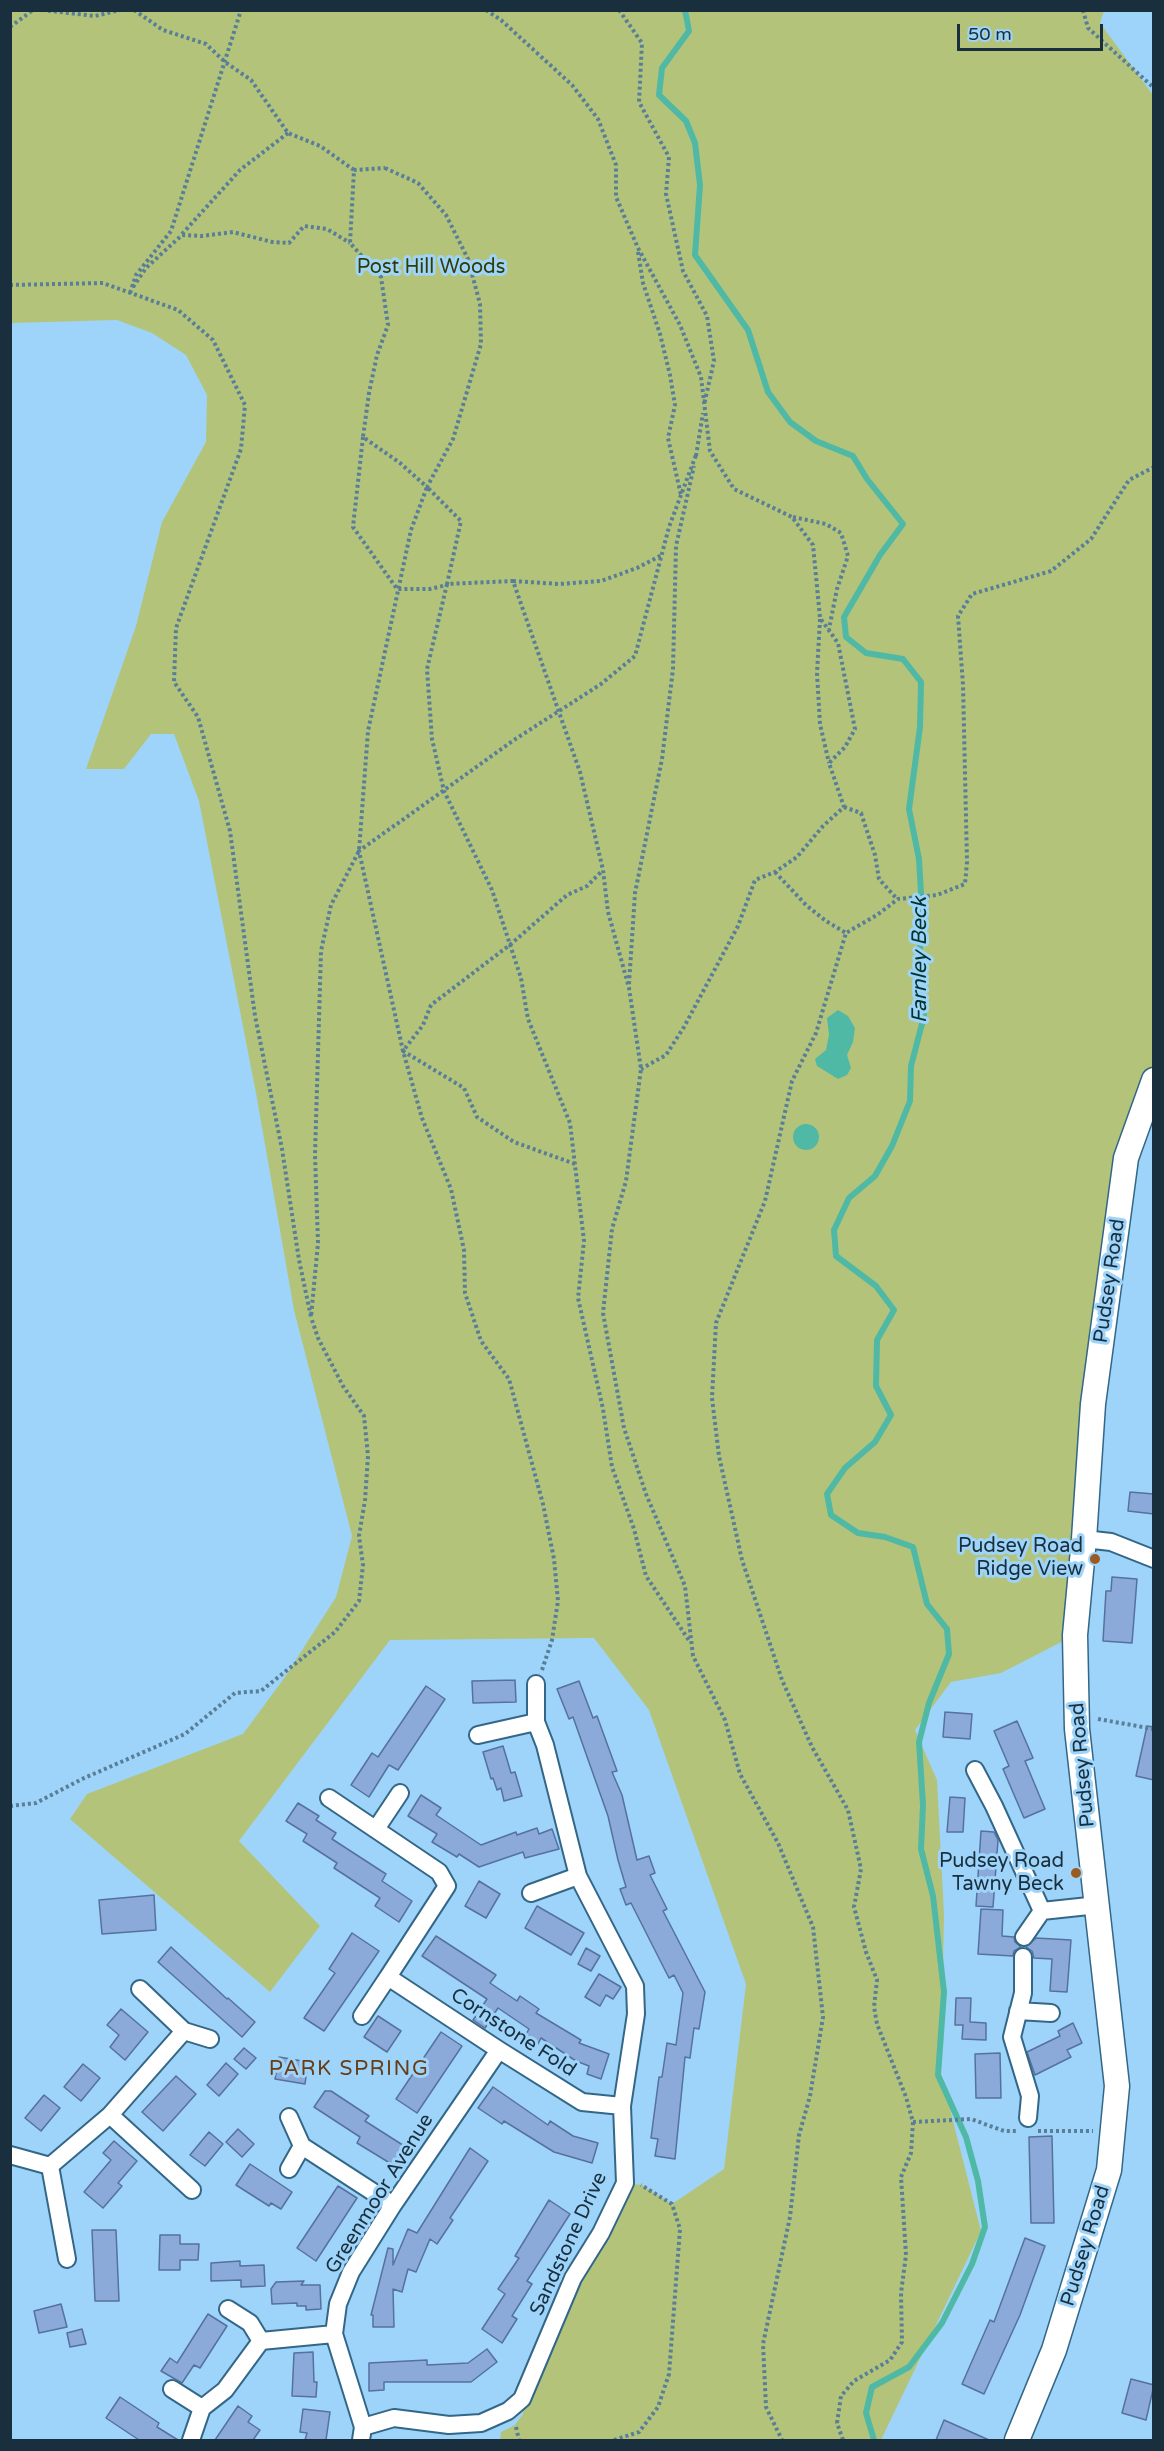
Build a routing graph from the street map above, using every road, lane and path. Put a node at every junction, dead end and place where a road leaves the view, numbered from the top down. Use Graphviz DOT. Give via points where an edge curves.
graph roads {
  1 [pos="33,10"];
  2 [pos="42,10"];
  3 [pos="120,10"];
  4 [pos="134,10"];
  5 [pos="241,10"];
  6 [pos="486,10"];
  7 [pos="619,10"];
  8 [pos="1083,10"];
  9 [pos="10,27"];
  10 [pos="225,62"];
  11 [pos="1154,88"];
  12 [pos="288,133"];
  13 [pos="354,170"];
  14 [pos="182,235"];
  15 [pos="350,243"];
  16 [pos="638,248"];
  17 [pos="10,285"];
  18 [pos="130,292"];
  19 [pos="703,410"];
  20 [pos="363,437"];
  21 [pos="696,455"];
  22 [pos="1154,467"];
  23 [pos="426,487"];
  24 [pos="681,495"];
  25 [pos="792,517"];
  26 [pos="662,555"];
  27 [pos="513,581"];
  28 [pos="447,584"];
  29 [pos="397,589"];
  30 [pos="820,618"];
  31 [pos="829,630"];
  32 [pos="559,710"];
  33 [pos="829,763"];
  34 [pos="444,791"];
  35 [pos="844,807"];
  36 [pos="359,851"];
  37 [pos="603,870"];
  38 [pos="776,872"];
  39 [pos="898,899"];
  40 [pos="846,933"];
  41 [pos="511,944"];
  42 [pos="629,988"];
  43 [pos="403,1051"];
  44 [pos="641,1069"];
  45 [pos="1154,1080"];
  46 [pos="575,1164"];
  47 [pos="311,1317"];
  48 [pos="1084,1539"];
  49 [pos="1154,1559"];
  50 [pos="692,1645"];
  51 [pos="536,1684"];
  52 [pos="1077,1715"];
  53 [pos="536,1722"];
  54 [pos="1154,1729"];
  55 [pos="477,1734"];
  56 [pos="975,1770"];
  57 [pos="400,1792"];
  58 [pos="329,1798"];
  59 [pos="10,1806"];
  60 [pos="376,1829"];
  61 [pos="578,1876"];
  62 [pos="531,1893"];
  63 [pos="1098,1905"];
  64 [pos="1042,1911"];
  65 [pos="1024,1937"];
  66 [pos="1023,1957"];
  67 [pos="388,1977"];
  68 [pos="140,1989"];
  69 [pos="1018,2011"];
  70 [pos="1051,2013"];
  71 [pos="362,2016"];
  72 [pos="184,2031"];
  73 [pos="210,2040"];
  74 [pos="499,2050"];
  75 [pos="622,2106"];
  76 [pos="110,2115"];
  77 [pos="289,2117"];
  78 [pos="1028,2118"];
  79 [pos="970,2119"];
  80 [pos="913,2122"];
  81 [pos="302,2146"];
  82 [pos="10,2155"];
  83 [pos="50,2166"];
  84 [pos="289,2169"];
  85 [pos="625,2183"];
  86 [pos="192,2190"];
  87 [pos="393,2205"];
  88 [pos="67,2259"];
  89 [pos="228,2309"];
  90 [pos="334,2334"];
  91 [pos="261,2342"];
  92 [pos="172,2389"];
  93 [pos="202,2408"];
  94 [pos="515,2425"];
  95 [pos="362,2434"];
  96 [pos="191,2440"];
  97 [pos="519,2440"];
  98 [pos="614,2440"];
  99 [pos="782,2440"];
  100 [pos="843,2440"];
  101 [pos="1017,2440"];
  1 -- 9 [label="path"];
  2 -- 3 [label="path" via="95,16"];
  4 -- 10 [label="path" via="163,30 207,44"];
  5 -- 10 [label="path"];
  6 -- 16 [label="path" via="572,85 598,119 616,165 616,197"];
  7 -- 19 [label="path" via="642,43 639,102 669,157 666,194 683,271 707,316 714,361"];
  8 -- 11 [label="path" via="1088,28"];
  10 -- 12 [label="path" via="251,80"];
  10 -- 18 [label="path" via="171,231 136,275"];
  12 -- 13 [label="path" via="320,146"];
  12 -- 14 [label="path" via="240,170"];
  13 -- 15 [label="path"];
  13 -- 23 [label="path" via="385,168 418,183 447,214 468,260 480,304 481,344 453,439"];
  14 -- 15 [label="path" via="232,232 289,243 304,226 327,229"];
  14 -- 18 [label="path" via="146,268"];
  15 -- 20 [label="path" via="381,277 388,325 377,355"];
  16 -- 19 [label="path" via="680,325 697,366"];
  16 -- 24 [label="path" via="643,284 670,375 675,405 668,438"];
  17 -- 18 [label="path" via="103,283"];
  18 -- 47 [label="path" via="178,310 213,340 245,405 241,449 176,628 174,682 198,717 230,831 255,1016"];
  19 -- 21 [label="path"];
  19 -- 25 [label="path" via="710,451 734,489"];
  20 -- 23 [label="path"];
  20 -- 29 [label="path" via="353,527"];
  21 -- 24 [label="path"];
  21 -- 42 [label="path" via="676,546 673,669 662,759 635,892"];
  22 -- 39 [label="path" via="1129,480 1091,539 1051,571 972,594 958,616 963,685 965,884 937,895"];
  23 -- 28 [label="path" via="461,521"];
  23 -- 29 [label="path"];
  24 -- 26 [label="path"];
  25 -- 30 [label="path" via="813,545"];
  25 -- 31 [label="path" via="826,524 841,533 848,556"];
  26 -- 27 [label="path" via="601,580 559,584"];
  26 -- 32 [label="path" via="635,656 601,684"];
  27 -- 28 [label="path"];
  27 -- 32 [label="path"];
  28 -- 29 [label="path"];
  28 -- 34 [label="path" via="427,669 432,739"];
  29 -- 36 [label="path" via="368,731"];
  30 -- 31 [label="path"];
  30 -- 33 [label="path" via="820,724"];
  31 -- 33 [label="path" via="838,644 855,729"];
  32 -- 34 [label="path"];
  32 -- 37 [label="path" via="580,772"];
  33 -- 35 [label="path"];
  34 -- 36 [label="path"];
  34 -- 41 [label="path" via="492,890"];
  35 -- 38 [label="path" via="797,857"];
  35 -- 39 [label="path" via="861,813 879,879"];
  36 -- 43 [label="path"];
  36 -- 47 [label="path" via="331,905 321,951 315,1155 318,1243"];
  37 -- 41 [label="path" via="586,886 567,895"];
  37 -- 42 [label="path" via="608,912"];
  38 -- 40 [label="path" via="806,905"];
  38 -- 44 [label="path" via="755,880 738,926 666,1055"];
  39 -- 40 [label="path"];
  40 -- 80 [label="path" via="816,1033 792,1081 765,1201 716,1323 712,1398 719,1456 742,1560 782,1680 812,1747 848,1810 856,1838 861,1869 854,1907 877,1980 877,2024"];
  41 -- 43 [label="path" via="431,1005 423,1025"];
  41 -- 46 [label="path" via="528,1019 570,1123"];
  42 -- 44 [label="path"];
  43 -- 46 [label="path" via="464,1088 477,1117 514,1142"];
  43 -- 51 [label="path" via="422,1118 451,1189 464,1250 465,1293 481,1341 509,1379 543,1504 558,1601 552,1640"];
  44 -- 50 [label="path" via="626,1181 612,1229 603,1313 624,1428 646,1494 685,1586"];
  45 -- 48 [label="main road, Pudsey Road" via="1126,1158 1093,1404"];
  46 -- 50 [label="path" via="584,1241 578,1298 612,1467 646,1576"];
  47 -- 59 [label="path" via="343,1386 364,1416 368,1456 359,1536 363,1565 359,1602 335,1632 261,1691 236,1693 185,1734 36,1803"];
  48 -- 49 [label="street" via="1112,1542"];
  48 -- 52 [label="main road, Pudsey Road" via="1075,1635"];
  50 -- 99 [label="path" via="693,1656 725,1720 740,1774 778,1843 813,1927 823,2016 810,2096 799,2135 790,2217 764,2344 766,2407"];
  51 -- 53 [label="street, Sandstone Drive"];
  52 -- 54 [label="path"];
  52 -- 63 [label="main road, Pudsey Road"];
  53 -- 55 [label="street"];
  53 -- 61 [label="street, Sandstone Drive"];
  56 -- 64 [label="street"];
  57 -- 60 [label="street"];
  58 -- 60 [label="street"];
  60 -- 67 [label="street" via="439,1872 447,1886"];
  61 -- 62 [label="street"];
  61 -- 75 [label="street, Sandstone Drive" via="635,1986 636,2014"];
  63 -- 64 [label="street"];
  63 -- 101 [label="main road, Pudsey Road" via="1117,2086 1109,2170 1054,2350"];
  64 -- 65 [label="street"];
  66 -- 69 [label="street" via="1023,1994"];
  67 -- 71 [label="street"];
  67 -- 74 [label="street, Cornstone Fold"];
  68 -- 72 [label="street"];
  69 -- 70 [label="street"];
  69 -- 78 [label="street" via="1012,2037 1030,2096"];
  72 -- 73 [label="street"];
  72 -- 76 [label="street"];
  74 -- 75 [label="street, Cornstone Fold" via="582,2102"];
  74 -- 87 [label="street, Greenmoor Avenue"];
  75 -- 85 [label="street, Sandstone Drive"];
  76 -- 83 [label="street"];
  76 -- 86 [label="street"];
  77 -- 81 [label="street"];
  79 -- 80 [label="path"];
  80 -- 100 [label="path" via="910,2153 901,2177 906,2255 901,2293 902,2342 890,2360 854,2381 841,2396 837,2423"];
  81 -- 84 [label="street"];
  81 -- 87 [label="street"];
  82 -- 83 [label="street"];
  83 -- 88 [label="street"];
  85 -- 95 [label="street, Sandstone Drive" via="573,2278 522,2398 508,2411 481,2423 449,2425 394,2418"];
  85 -- 98 [label="path" via="642,2185 672,2204 680,2229 669,2374 658,2407 639,2432"];
  87 -- 90 [label="street, Greenmoor Avenue" via="351,2272 338,2304"];
  89 -- 91 [label="street" via="250,2323"];
  90 -- 91 [label="street"];
  90 -- 95 [label="street, Greenmoor Avenue"];
  91 -- 93 [label="street" via="225,2390"];
  92 -- 93 [label="street"];
  93 -- 96 [label="street"];
  94 -- 97 [label="path"];
}
